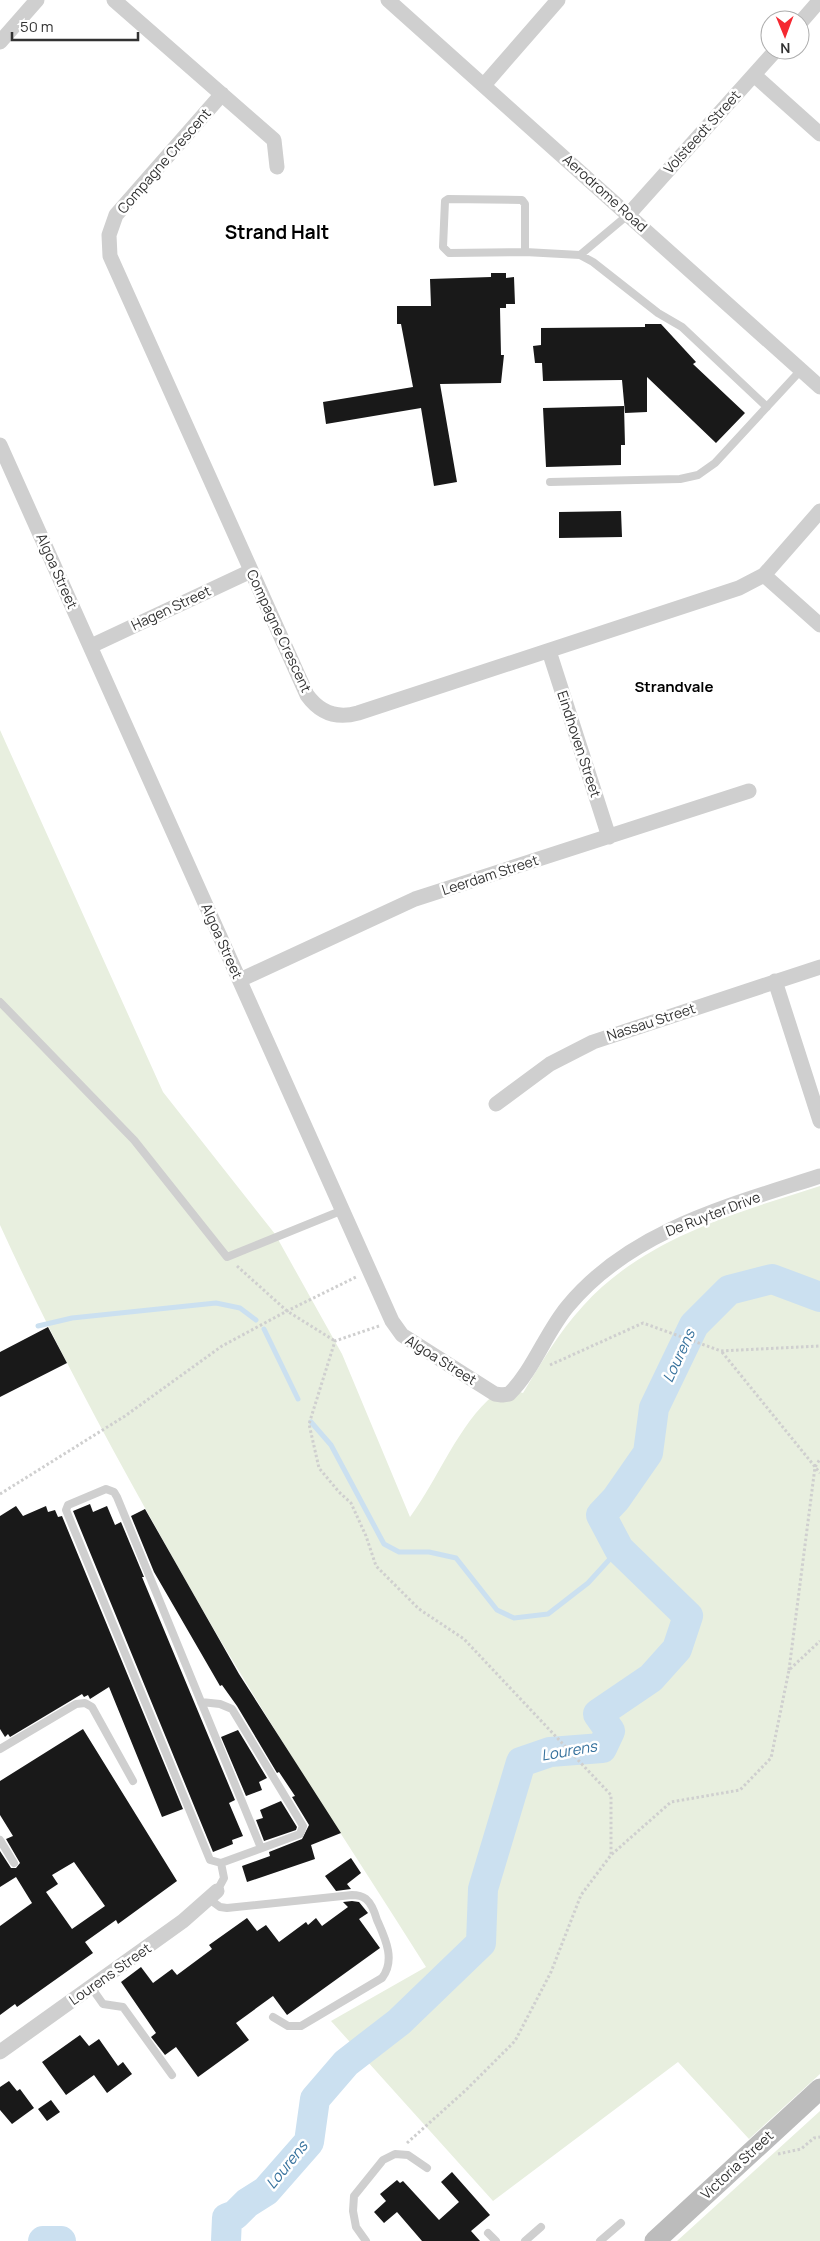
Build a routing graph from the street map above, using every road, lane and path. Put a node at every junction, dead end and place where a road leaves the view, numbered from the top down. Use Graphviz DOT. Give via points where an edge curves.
graph roads {
  1 [pos="37,0"];
  2 [pos="114,0"];
  3 [pos="388,0"];
  4 [pos="558,0"];
  5 [pos="820,0"];
  6 [pos="810,11"];
  7 [pos="0,42"];
  8 [pos="767,60"];
  9 [pos="754,75"];
  10 [pos="484,85"];
  11 [pos="222,94"];
  12 [pos="820,134"];
  13 [pos="276,167"];
  14 [pos="629,214"];
  15 [pos="525,252"];
  16 [pos="580,256"];
  17 [pos="801,370"];
  18 [pos="820,387"];
  19 [pos="767,407"];
  20 [pos="0,445"];
  21 [pos="550,482"];
  22 [pos="820,511"];
  23 [pos="251,571"];
  24 [pos="764,575"];
  25 [pos="820,625"];
  26 [pos="91,646"];
  27 [pos="549,650"];
  28 [pos="749,791"];
  29 [pos="610,836"];
  30 [pos="820,967"];
  31 [pos="240,980"];
  32 [pos="775,982"];
  33 [pos="0,1002"];
  34 [pos="496,1104"];
  35 [pos="820,1121"];
  36 [pos="820,1176"];
  37 [pos="343,1210"];
  38 [pos="227,1257"];
  39 [pos="370,1270"];
  40 [pos="287,1311"];
  41 [pos="392,1321"];
  42 [pos="335,1341"];
  43 [pos="820,1346"];
  44 [pos="721,1351"];
  45 [pos="548,1365"];
  46 [pos="494,1394"];
  47 [pos="820,1459"];
  48 [pos="815,1467"];
  49 [pos="820,1473"];
  50 [pos="0,1494"];
  51 [pos="820,1641"];
  52 [pos="789,1670"];
  53 [pos="201,1702"];
  54 [pos="0,1749"];
  55 [pos="132,1781"];
  56 [pos="0,1840"];
  57 [pos="261,1848"];
  58 [pos="611,1856"];
  59 [pos="14,1863"];
  60 [pos="221,1863"];
  61 [pos="213,1896"];
  62 [pos="91,1988"];
  63 [pos="273,2017"];
  64 [pos="0,2052"];
  65 [pos="172,2075"];
  66 [pos="820,2089"];
  67 [pos="820,2137"];
  68 [pos="759,2145"];
  69 [pos="395,2154"];
  70 [pos="427,2168"];
  71 [pos="621,2223"];
  72 [pos="541,2227"];
  73 [pos="488,2232"];
  74 [pos="366,2241"];
  75 [pos="496,2241"];
  76 [pos="526,2241"];
  77 [pos="600,2241"];
  78 [pos="655,2241"];
  1 -- 7 [label="street"];
  2 -- 11 [label="street"];
  3 -- 10 [label="street, Aerodrome Road"];
  4 -- 10 [label="street"];
  5 -- 6 [label="street"];
  8 -- 9 [label="street, Volsteedt Street"];
  9 -- 12 [label="street"];
  9 -- 14 [label="street, Volsteedt Street"];
  10 -- 14 [label="street, Aerodrome Road"];
  11 -- 13 [label="street" via="274,140"];
  11 -- 23 [label="street, Compagne Crescent" via="116,215 108,245 110,256"];
  14 -- 16 [label="lane"];
  14 -- 17 [label="street, Aerodrome Road"];
  15 -- 15 [label="lane" via="525,204 522,200 445,201 443,247 449,253"];
  15 -- 16 [label="lane"];
  16 -- 19 [label="lane" via="593,262 658,313 682,327"];
  17 -- 18 [label="street, Aerodrome Road"];
  17 -- 19 [label="lane"];
  19 -- 21 [label="lane" via="716,463 698,475 680,479"];
  20 -- 26 [label="street, Algoa Street"];
  22 -- 24 [label="street, Compagne Crescent"];
  23 -- 26 [label="street, Hagen Street"];
  23 -- 27 [label="street, Compagne Crescent" via="307,695 312,703 328,713 343,716 358,713"];
  24 -- 25 [label="street"];
  24 -- 27 [label="street, Compagne Crescent" via="739,588"];
  26 -- 31 [label="street, Algoa Street"];
  27 -- 29 [label="street, Eindhoven Street"];
  28 -- 29 [label="street, Leerdam Street"];
  29 -- 31 [label="street, Leerdam Street" via="415,899"];
  30 -- 32 [label="street, Nassau Street"];
  31 -- 37 [label="street, Algoa Street"];
  32 -- 34 [label="street, Nassau Street" via="592,1042 550,1064"];
  32 -- 35 [label="street"];
  33 -- 38 [label="lane" via="134,1140"];
  36 -- 46 [label="street, De Ruyter Drive" via="689,1220 622,1258 568,1306 514,1389 509,1394"];
  37 -- 38 [label="lane"];
  37 -- 39 [label="street, Algoa Street"];
  38 -- 40 [label="path"];
  39 -- 40 [label="path"];
  39 -- 41 [label="street, Algoa Street"];
  40 -- 42 [label="path"];
  40 -- 50 [label="path" via="222,1346 125,1416"];
  41 -- 42 [label="path"];
  41 -- 46 [label="street, Algoa Street" via="407,1339"];
  42 -- 58 [label="path" via="309,1424 319,1468 351,1503 376,1566 419,1609 464,1639 611,1795"];
  43 -- 44 [label="path"];
  44 -- 45 [label="path" via="643,1323"];
  44 -- 48 [label="path"];
  47 -- 48 [label="path"];
  48 -- 49 [label="path"];
  48 -- 52 [label="path"];
  51 -- 52 [label="path"];
  52 -- 58 [label="path" via="771,1758 740,1790 671,1802"];
  53 -- 57 [label="lane"];
  53 -- 57 [label="lane" via="232,1709 303,1826 300,1834"];
  53 -- 60 [label="lane" via="114,1492 102,1489 68,1505 66,1510 210,1860"];
  54 -- 55 [label="lane" via="76,1704 85,1703 92,1707"];
  56 -- 59 [label="lane"];
  57 -- 60 [label="lane"];
  58 -- 69 [label="path" via="581,1895 551,1972 515,2041"];
  60 -- 61 [label="lane" via="224,1878"];
  61 -- 62 [label="street, Lourens Street" via="184,1922"];
  61 -- 63 [label="lane" via="220,1907 228,1908 352,1895 363,1897 370,1903 388,1949 388,1971 382,1978 301,2026 288,2026"];
  62 -- 64 [label="street, Lourens Street"];
  62 -- 65 [label="lane" via="103,2004 123,2007"];
  66 -- 68 [label="main road, Victoria Street"];
  67 -- 68 [label="path" via="800,2149 773,2155"];
  68 -- 78 [label="main road, Victoria Street"];
  69 -- 70 [label="lane" via="408,2155"];
  69 -- 74 [label="lane" via="383,2160 354,2196 356,2227"];
  71 -- 77 [label="lane"];
  72 -- 76 [label="lane"];
  73 -- 75 [label="lane"];
}
